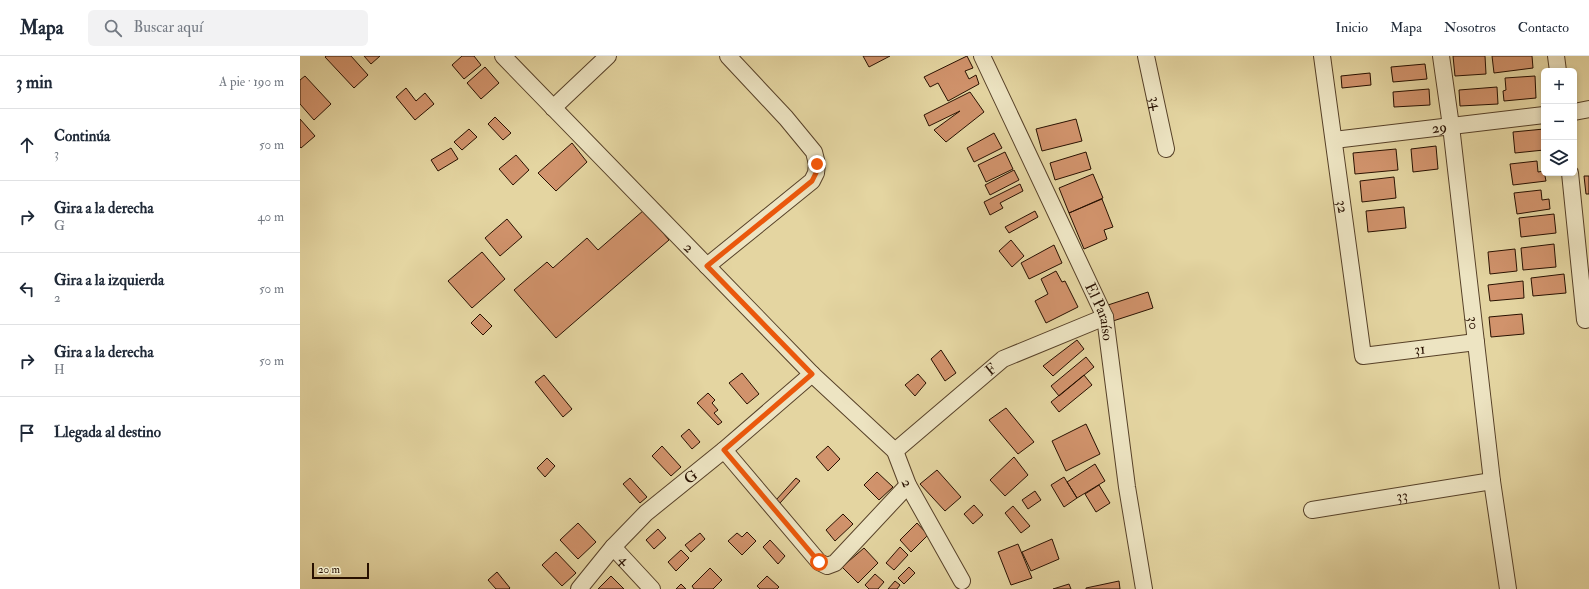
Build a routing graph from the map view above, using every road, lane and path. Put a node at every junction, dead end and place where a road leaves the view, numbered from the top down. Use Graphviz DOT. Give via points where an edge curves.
graph roads {
  1 [pos="503,56"];
  2 [pos="608,56"];
  3 [pos="728,56"];
  4 [pos="982,56"];
  5 [pos="1146,56"];
  6 [pos="1322,56"];
  7 [pos="1441,56"];
  8 [pos="1556,56"];
  9 [pos="1558,68"];
  10 [pos="553,108"];
  11 [pos="1589,109"];
  12 [pos="1577,111"];
  13 [pos="1541,115"];
  14 [pos="1451,126"];
  15 [pos="1334,140"];
  16 [pos="1166,149"];
  17 [pos="1570,176"];
  18 [pos="707,266"];
  19 [pos="1105,317"];
  20 [pos="1587,319"];
  21 [pos="1476,342"];
  22 [pos="1363,356"];
  23 [pos="812,374"];
  24 [pos="724,450"];
  25 [pos="896,451"];
  26 [pos="1492,482"];
  27 [pos="908,485"];
  28 [pos="1312,510"];
  29 [pos="613,547"];
  30 [pos="962,581"];
  31 [pos="579,589"];
  32 [pos="652,589"];
  33 [pos="1144,589"];
  34 [pos="1508,589"];
  1 -- 10 [label="street, 2"];
  2 -- 10 [label="street"];
  3 -- 18 [label="street" via="786,118 814,152 817,164 812,181"];
  4 -- 19 [label="street, El Paraíso"];
  5 -- 16 [label="street, 34"];
  6 -- 15 [label="street, 32"];
  7 -- 14 [label="street, 30"];
  8 -- 9 [label="street"];
  10 -- 18 [label="street, 2"];
  11 -- 12 [label="street"];
  13 -- 14 [label="street, 29"];
  14 -- 15 [label="street, 29"];
  14 -- 21 [label="street, 30"];
  15 -- 22 [label="street, 32"];
  17 -- 20 [label="street"];
  18 -- 23 [label="street, 2"];
  19 -- 25 [label="street, F" via="1003,359"];
  19 -- 33 [label="street, El Paraíso" via="1127,487"];
  21 -- 22 [label="street, 31"];
  21 -- 26 [label="street, 30"];
  23 -- 24 [label="street, G"];
  23 -- 25 [label="street, 2"];
  24 -- 27 [label="street" via="819,562 827,566 835,563"];
  24 -- 29 [label="street, G" via="646,513"];
  25 -- 27 [label="street, 2"];
  26 -- 28 [label="street, 33"];
  26 -- 34 [label="street, 30"];
  27 -- 30 [label="street, 2"];
  29 -- 31 [label="street, G"];
  29 -- 32 [label="street, 4"];
}
